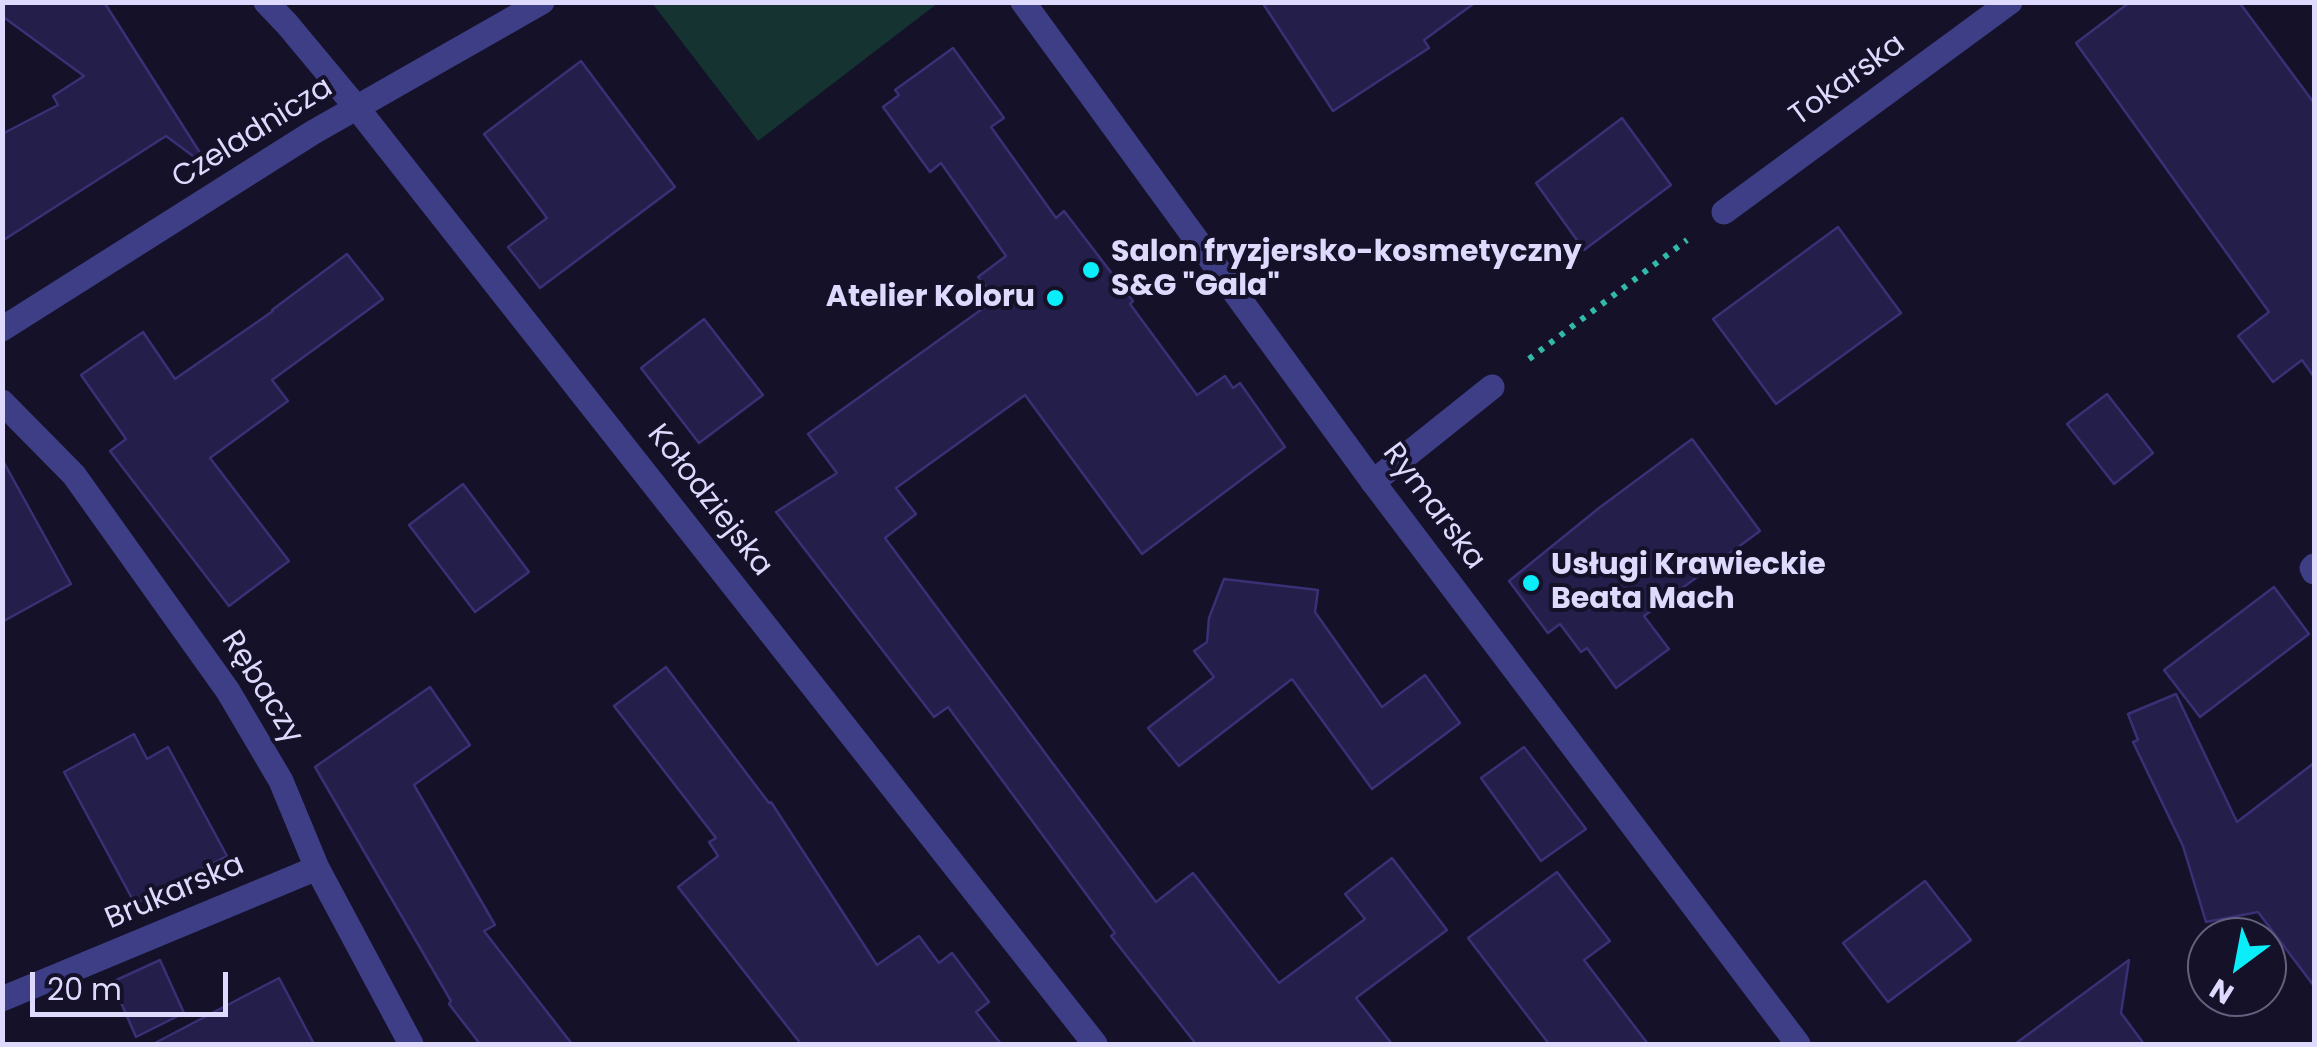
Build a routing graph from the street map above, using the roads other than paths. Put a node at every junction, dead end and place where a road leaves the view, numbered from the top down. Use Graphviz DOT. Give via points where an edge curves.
graph roads {
  1 [pos="266,2"];
  2 [pos="542,2"];
  3 [pos="1022,2"];
  4 [pos="2010,2"];
  5 [pos="357,108"];
  6 [pos="1724,212"];
  7 [pos="2,329"];
  8 [pos="1492,386"];
  9 [pos="2,402"];
  10 [pos="1373,482"];
  11 [pos="317,868"];
  12 [pos="2,1000"];
  13 [pos="410,1044"];
  14 [pos="1095,1044"];
  15 [pos="1798,1044"];
  1 -- 5 [label="street, Kołodziejska"];
  2 -- 5 [label="street, Czeladnicza"];
  3 -- 10 [label="street, Rymarska"];
  4 -- 6 [label="street, Tokarska"];
  5 -- 7 [label="street, Czeladnicza"];
  5 -- 14 [label="street, Kołodziejska"];
  8 -- 10 [label="street"];
  9 -- 11 [label="street, Rębaczy" via="74,475 228,691 280,780"];
  10 -- 15 [label="street, Rymarska"];
  11 -- 12 [label="street, Brukarska"];
  11 -- 13 [label="street, Rębaczy"];
}
